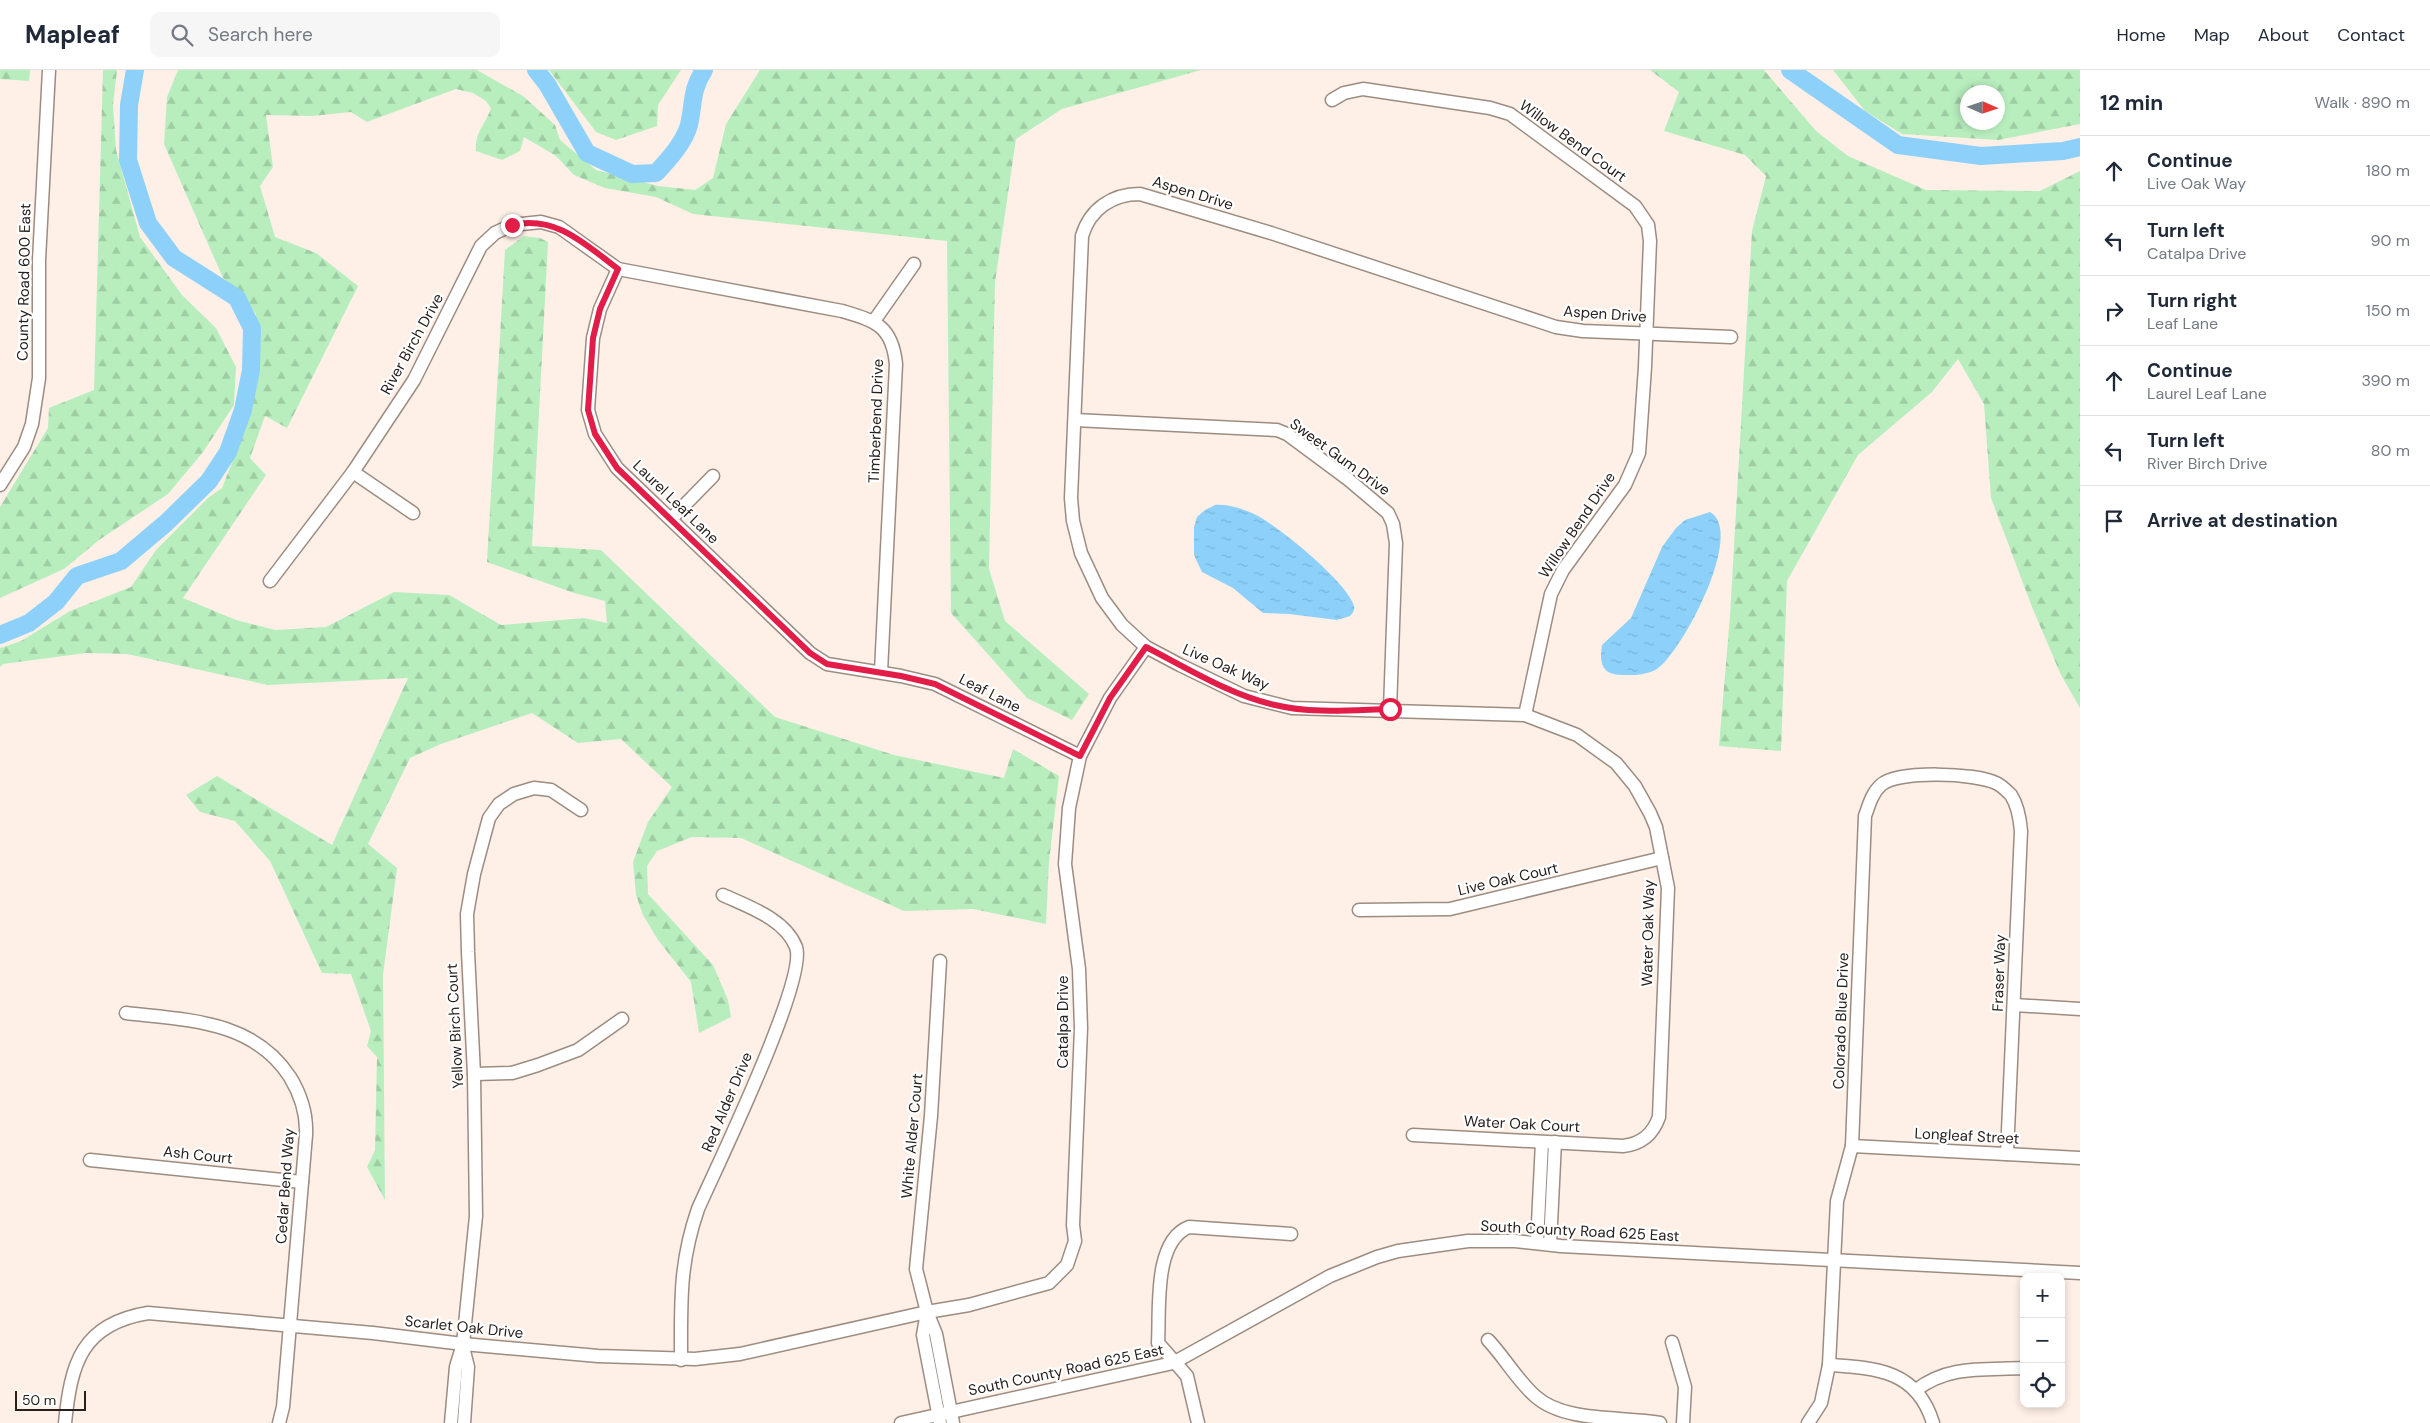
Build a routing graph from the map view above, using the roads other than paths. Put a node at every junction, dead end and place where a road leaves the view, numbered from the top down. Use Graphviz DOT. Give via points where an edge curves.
graph roads {
  1 [pos="49,70"];
  2 [pos="1332,100"];
  3 [pos="914,264"];
  4 [pos="618,269"];
  5 [pos="874,321"];
  6 [pos="1647,333"];
  7 [pos="1731,337"];
  8 [pos="1075,420"];
  9 [pos="353,472"];
  10 [pos="713,476"];
  11 [pos="0,485"];
  12 [pos="413,513"];
  13 [pos="671,519"];
  14 [pos="270,582"];
  15 [pos="1146,647"];
  16 [pos="881,672"];
  17 [pos="1390,709"];
  18 [pos="1525,715"];
  19 [pos="1080,756"];
  20 [pos="2010,795"];
  21 [pos="581,810"];
  22 [pos="1662,858"];
  23 [pos="723,895"];
  24 [pos="1360,910"];
  25 [pos="940,961"];
  26 [pos="2014,1005"];
  27 [pos="2080,1009"];
  28 [pos="126,1013"];
  29 [pos="622,1019"];
  30 [pos="474,1074"];
  31 [pos="1413,1135"];
  32 [pos="1549,1142"];
  33 [pos="1629,1145"];
  34 [pos="1852,1146"];
  35 [pos="2007,1154"];
  36 [pos="2080,1158"];
  37 [pos="90,1160"];
  38 [pos="302,1182"];
  39 [pos="1291,1234"];
  40 [pos="1544,1244"];
  41 [pos="1834,1261"];
  42 [pos="2080,1273"];
  43 [pos="927,1312"];
  44 [pos="290,1326"];
  45 [pos="1488,1340"];
  46 [pos="1672,1342"];
  47 [pos="463,1344"];
  48 [pos="681,1360"];
  49 [pos="1173,1363"];
  50 [pos="1829,1365"];
  51 [pos="2020,1368"];
  52 [pos="1916,1390"];
  53 [pos="945,1418"];
  54 [pos="65,1423"];
  55 [pos="279,1423"];
  56 [pos="452,1423"];
  57 [pos="464,1423"];
  58 [pos="901,1423"];
  59 [pos="1198,1423"];
  60 [pos="1660,1423"];
  61 [pos="1683,1423"];
  62 [pos="1808,1423"];
  63 [pos="1932,1423"];
  1 -- 11 [label="street, County Road 600 East" via="39,260 39,378 32,424 24,447"];
  2 -- 6 [label="street, Willow Bend Court" via="1363,88 1490,108 1519,119 1635,206 1644,217 1650,241"];
  3 -- 5 [label="street"];
  4 -- 5 [label="street" via="842,311"];
  4 -- 9 [label="street, River Birch Drive" via="550,224 521,222 495,233 481,246 414,380"];
  4 -- 13 [label="street, Laurel Leaf Lane" via="600,309 593,338 588,410 595,434 617,468"];
  5 -- 16 [label="street, Timberbend Drive" via="888,334 896,364"];
  6 -- 7 [label="street, Aspen Drive"];
  6 -- 8 [label="street, Aspen Drive" via="1556,327 1271,233 1150,196 1131,194 1114,198 1100,207 1082,236"];
  6 -- 18 [label="street, Willow Bend Drive" via="1641,444 1636,464 1625,485 1562,570 1553,588"];
  8 -- 15 [label="street, Aspen Drive" via="1071,498 1081,553 1106,605"];
  8 -- 17 [label="street, Sweet Gum Drive" via="1277,430 1349,480 1388,513 1396,543"];
  9 -- 12 [label="street"];
  9 -- 14 [label="street, River Birch Drive"];
  10 -- 13 [label="street"];
  13 -- 16 [label="street, Laurel Leaf Lane" via="752,601 810,653 827,664"];
  15 -- 17 [label="street, Live Oak Way" via="1244,696 1276,705 1309,710"];
  15 -- 19 [label="street, Catalpa Drive" via="1110,698"];
  16 -- 19 [label="street, Leaf Lane" via="935,684"];
  17 -- 18 [label="street, Live Oak Way"];
  18 -- 22 [label="street, Water Oak Way" via="1577,736 1616,763 1635,786 1650,813"];
  19 -- 43 [label="street, Catalpa Drive" via="1069,808 1065,864 1079,969 1081,1028 1074,1250 1062,1272 1040,1287"];
  20 -- 26 [label="street, Fraser Way" via="2018,811 2021,831"];
  20 -- 34 [label="street, Colorado Blue Drive" via="1997,783 1979,778 1914,775 1896,777 1881,785 1871,798 1866,816"];
  21 -- 30 [label="street, Yellow Birch Court" via="558,793 534,788 519,791 505,799 489,818 467,914"];
  22 -- 24 [label="street, Live Oak Court" via="1450,909"];
  22 -- 33 [label="street, Water Oak Way" via="1668,888 1659,1117 1646,1138"];
  23 -- 48 [label="street, Red Alder Drive" via="781,926 796,947 797,965 783,1012 687,1240 681,1280"];
  25 -- 43 [label="street, White Alder Court" via="931,1116 916,1269"];
  26 -- 27 [label="street"];
  26 -- 35 [label="street, Fraser Way"];
  28 -- 38 [label="street, Cedar Bend Way" via="218,1025 248,1037 273,1056 295,1086 305,1112"];
  29 -- 30 [label="street" via="578,1050 538,1065 512,1073"];
  30 -- 47 [label="street, Yellow Birch Court" via="476,1216"];
  31 -- 32 [label="street, Water Oak Court"];
  32 -- 33 [label="street, Water Oak Court"];
  32 -- 40 [label="street"];
  34 -- 35 [label="street, Longleaf Street"];
  34 -- 41 [label="street, Colorado Blue Drive" via="1837,1201"];
  35 -- 36 [label="street, Longleaf Street"];
  37 -- 38 [label="street, Ash Court"];
  38 -- 44 [label="street, Cedar Bend Way"];
  39 -- 49 [label="street" via="1196,1227 1177,1234 1166,1251 1162,1266 1158,1342"];
  40 -- 41 [label="street, South County Road 625 East"];
  40 -- 49 [label="street, South County Road 625 East" via="1468,1241 1377,1257 1330,1276"];
  41 -- 42 [label="street, South County Road 625 East"];
  41 -- 50 [label="street, Colorado Blue Drive"];
  43 -- 48 [label="street, Scarlet Oak Drive" via="740,1354"];
  43 -- 53 [label="street, White Alder Court" via="936,1334"];
  44 -- 47 [label="street, Scarlet Oak Drive"];
  44 -- 54 [label="street, Scarlet Oak Drive" via="163,1313 126,1318 99,1332 80,1355 69,1384"];
  44 -- 55 [label="street, Cedar Bend Way"];
  45 -- 60 [label="street" via="1535,1397 1554,1409 1576,1415"];
  46 -- 61 [label="street" via="1685,1387"];
  47 -- 48 [label="street, Scarlet Oak Drive"];
  47 -- 56 [label="street, Yellow Birch Court" via="456,1367"];
  47 -- 57 [label="street, Yellow Birch Court" via="468,1367"];
  49 -- 53 [label="street, South County Road 625 East"];
  49 -- 59 [label="street" via="1187,1376"];
  50 -- 52 [label="street" via="1879,1369"];
  50 -- 62 [label="street, Colorado Blue Drive" via="1821,1403"];
  51 -- 52 [label="street" via="1954,1371 1934,1377"];
  52 -- 63 [label="street"];
  53 -- 58 [label="street, South County Road 625 East"];
}
